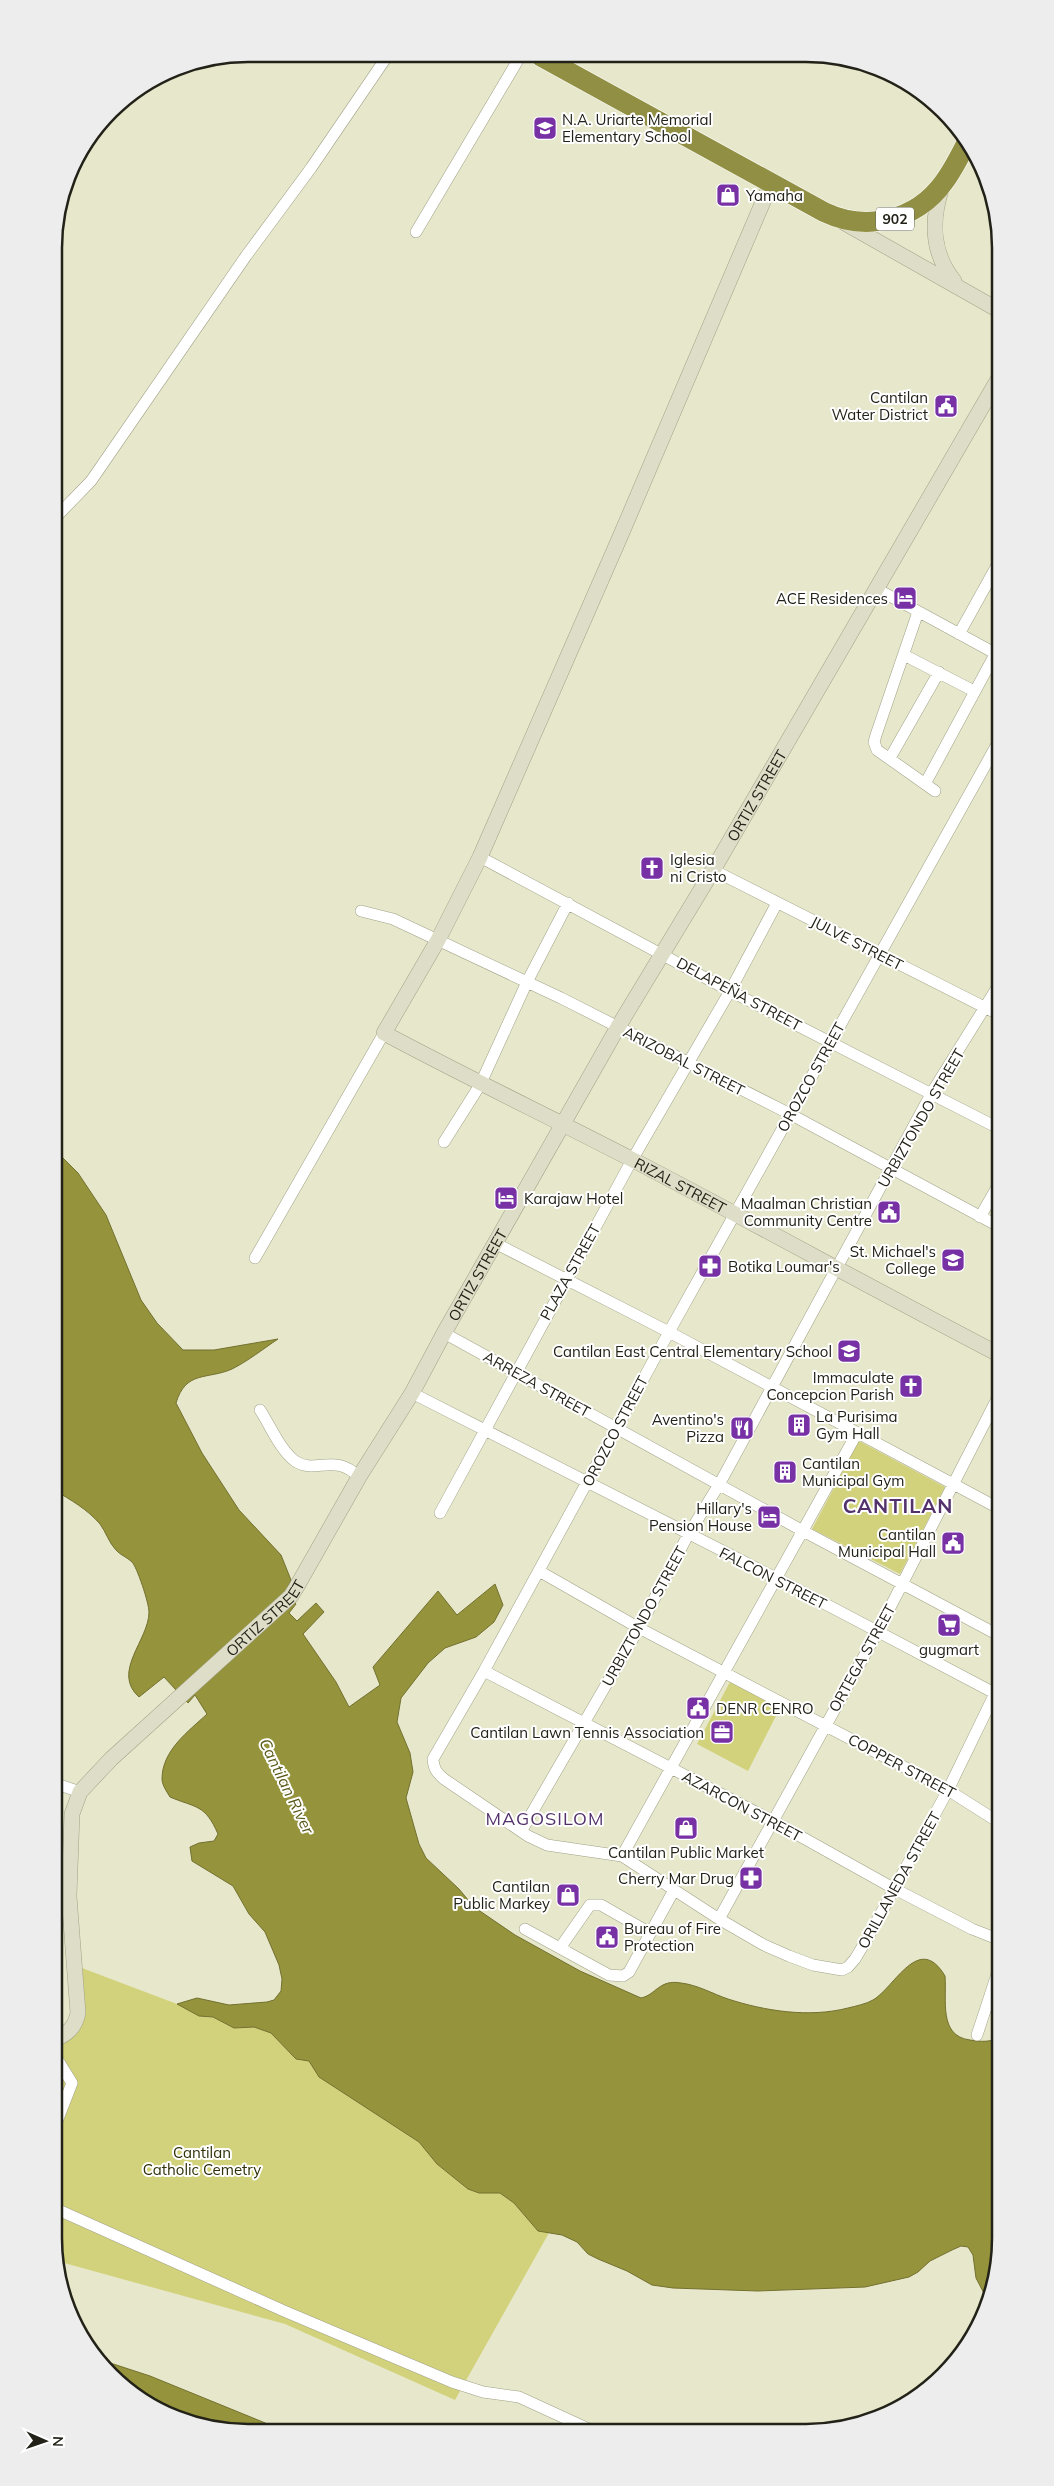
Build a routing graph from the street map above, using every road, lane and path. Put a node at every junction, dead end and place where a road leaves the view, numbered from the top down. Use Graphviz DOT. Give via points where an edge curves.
graph roads {
  1 [pos="383,62"];
  2 [pos="517,62"];
  3 [pos="566,62"];
  4 [pos="963,149"];
  5 [pos="771,183"];
  6 [pos="943,183"];
  7 [pos="835,218"];
  8 [pos="416,232"];
  9 [pos="956,284"];
  10 [pos="992,306"];
  11 [pos="992,390"];
  12 [pos="62,511"];
  13 [pos="992,574"];
  14 [pos="877,589"];
  15 [pos="918,612"];
  16 [pos="959,634"];
  17 [pos="992,649"];
  18 [pos="904,655"];
  19 [pos="992,663"];
  20 [pos="939,672"];
  21 [pos="974,691"];
  22 [pos="992,753"];
  23 [pos="890,758"];
  24 [pos="925,784"];
  25 [pos="936,791"];
  26 [pos="480,857"];
  27 [pos="713,870"];
  28 [pos="568,903"];
  29 [pos="777,903"];
  30 [pos="361,911"];
  31 [pos="438,940"];
  32 [pos="879,953"];
  33 [pos="664,954"];
  34 [pos="527,982"];
  35 [pos="730,991"];
  36 [pos="992,998"];
  37 [pos="986,1009"];
  38 [pos="992,1012"];
  39 [pos="618,1028"];
  40 [pos="384,1033"];
  41 [pos="830,1042"];
  42 [pos="686,1063"];
  43 [pos="480,1085"];
  44 [pos="931,1094"];
  45 [pos="790,1114"];
  46 [pos="563,1126"];
  47 [pos="992,1126"];
  48 [pos="444,1142"];
  49 [pos="632,1160"];
  50 [pos="891,1168"];
  51 [pos="992,1196"];
  52 [pos="735,1215"];
  53 [pos="980,1217"];
  54 [pos="992,1223"];
  55 [pos="495,1243"];
  56 [pos="255,1258"];
  57 [pos="835,1270"];
  58 [pos="566,1280"];
  59 [pos="444,1332"];
  60 [pos="669,1332"];
  61 [pos="992,1351"];
  62 [pos="515,1373"];
  63 [pos="772,1387"];
  64 [pos="412,1393"];
  65 [pos="260,1410"];
  66 [pos="992,1410"];
  67 [pos="617,1428"];
  68 [pos="484,1429"];
  69 [pos="858,1433"];
  70 [pos="359,1477"];
  71 [pos="588,1482"];
  72 [pos="720,1483"];
  73 [pos="954,1486"];
  74 [pos="992,1505"];
  75 [pos="440,1513"];
  76 [pos="803,1531"];
  77 [pos="688,1535"];
  78 [pos="539,1571"];
  79 [pos="778,1579"];
  80 [pos="903,1583"];
  81 [pos="639,1628"];
  82 [pos="878,1631"];
  83 [pos="992,1632"];
  84 [pos="484,1672"];
  85 [pos="723,1673"];
  86 [pos="992,1688"];
  87 [pos="992,1703"];
  88 [pos="583,1725"];
  89 [pos="826,1725"];
  90 [pos="672,1769"];
  91 [pos="62,1786"];
  92 [pos="948,1790"];
  93 [pos="80,1792"];
  94 [pos="992,1818"];
  95 [pos="772,1821"];
  96 [pos="522,1830"];
  97 [pos="622,1856"];
  98 [pos="893,1888"];
  99 [pos="674,1890"];
  100 [pos="719,1919"];
  101 [pos="525,1929"];
  102 [pos="650,1933"];
  103 [pos="992,1937"];
  104 [pos="560,1948"];
  105 [pos="992,1989"];
  106 [pos="977,2035"];
  107 [pos="62,2036"];
  108 [pos="62,2067"];
  109 [pos="62,2109"];
  110 [pos="62,2212"];
  111 [pos="579,2424"];
  1 -- 12 [label="street" via="91,481"];
  2 -- 8 [label="street"];
  3 -- 5 [label="highway, 902"];
  4 -- 6 [label="highway, 902"];
  5 -- 7 [label="highway, 902"];
  5 -- 26 [label="street"];
  6 -- 7 [label="highway, 902" via="925,201 895,219 864,223"];
  6 -- 9 [label="street" via="934,213 934,232 942,264"];
  7 -- 9 [label="street"];
  9 -- 10 [label="street"];
  11 -- 14 [label="street, ORTIZ STREET"];
  13 -- 16 [label="street"];
  14 -- 15 [label="street"];
  14 -- 27 [label="street, ORTIZ STREET"];
  15 -- 16 [label="street"];
  15 -- 18 [label="street"];
  16 -- 17 [label="street"];
  18 -- 20 [label="street"];
  18 -- 23 [label="street" via="874,742 877,750"];
  19 -- 21 [label="street"];
  20 -- 21 [label="street"];
  20 -- 23 [label="street"];
  21 -- 24 [label="street"];
  22 -- 32 [label="street, OROZCO STREET"];
  23 -- 24 [label="street"];
  24 -- 25 [label="street"];
  26 -- 28 [label="street, DELAPEÑA STREET"];
  26 -- 31 [label="street"];
  27 -- 29 [label="street, JULVE STREET"];
  27 -- 33 [label="street, ORTIZ STREET"];
  28 -- 33 [label="street, DELAPEÑA STREET"];
  28 -- 34 [label="street"];
  29 -- 32 [label="street, JULVE STREET"];
  29 -- 35 [label="street, PLAZA STREET"];
  30 -- 31 [label="street, ARIZOBAL STREET" via="393,920"];
  31 -- 34 [label="street, ARIZOBAL STREET"];
  31 -- 40 [label="street"];
  32 -- 37 [label="street, JULVE STREET"];
  32 -- 41 [label="street, OROZCO STREET"];
  33 -- 35 [label="street, DELAPEÑA STREET"];
  33 -- 39 [label="street, ORTIZ STREET"];
  34 -- 39 [label="street, ARIZOBAL STREET"];
  34 -- 43 [label="street"];
  35 -- 41 [label="street, DELAPEÑA STREET"];
  35 -- 42 [label="street, PLAZA STREET"];
  36 -- 37 [label="street, URBIZTONDO STREET"];
  37 -- 38 [label="street, JULVE STREET"];
  37 -- 44 [label="street, URBIZTONDO STREET"];
  39 -- 42 [label="street, ARIZOBAL STREET"];
  39 -- 46 [label="street, ORTIZ STREET"];
  40 -- 43 [label="street, RIZAL STREET"];
  40 -- 56 [label="street"];
  41 -- 44 [label="street, DELAPEÑA STREET"];
  41 -- 45 [label="street, OROZCO STREET"];
  42 -- 45 [label="street, ARIZOBAL STREET"];
  42 -- 49 [label="street, PLAZA STREET"];
  43 -- 46 [label="street, RIZAL STREET"];
  43 -- 48 [label="street"];
  44 -- 47 [label="street, DELAPEÑA STREET"];
  44 -- 50 [label="street, URBIZTONDO STREET"];
  45 -- 50 [label="street, ARIZOBAL STREET"];
  45 -- 52 [label="street, OROZCO STREET"];
  46 -- 49 [label="street, RIZAL STREET"];
  46 -- 55 [label="street, ORTIZ STREET"];
  49 -- 52 [label="street, RIZAL STREET"];
  49 -- 58 [label="street, PLAZA STREET"];
  50 -- 53 [label="street, ARIZOBAL STREET"];
  50 -- 57 [label="street, URBIZTONDO STREET"];
  51 -- 53 [label="street"];
  52 -- 57 [label="street, RIZAL STREET"];
  52 -- 60 [label="street, OROZCO STREET"];
  53 -- 54 [label="street, ARIZOBAL STREET"];
  55 -- 58 [label="street"];
  55 -- 59 [label="street, ORTIZ STREET"];
  57 -- 61 [label="street, RIZAL STREET"];
  57 -- 63 [label="street, URBIZTONDO STREET"];
  58 -- 60 [label="street"];
  58 -- 62 [label="street, PLAZA STREET"];
  59 -- 62 [label="street, ARREZA STREET"];
  59 -- 64 [label="street, ORTIZ STREET"];
  60 -- 63 [label="street"];
  60 -- 67 [label="street, OROZCO STREET"];
  62 -- 67 [label="street, ARREZA STREET"];
  62 -- 68 [label="street, PLAZA STREET"];
  63 -- 69 [label="street"];
  63 -- 72 [label="street, URBIZTONDO STREET"];
  64 -- 68 [label="street, FALCON STREET"];
  64 -- 70 [label="street, ORTIZ STREET"];
  65 -- 70 [label="street" via="295,1461 305,1466 326,1463 344,1466"];
  66 -- 73 [label="street, ORTEGA STREET"];
  67 -- 71 [label="street, OROZCO STREET"];
  67 -- 72 [label="street, ARREZA STREET"];
  68 -- 71 [label="street, FALCON STREET"];
  68 -- 75 [label="street, PLAZA STREET"];
  69 -- 73 [label="street"];
  69 -- 76 [label="street"];
  70 -- 93 [label="street, ORTIZ STREET" via="290,1596 111,1759"];
  71 -- 77 [label="street, FALCON STREET"];
  71 -- 78 [label="street, OROZCO STREET"];
  72 -- 76 [label="street, ARREZA STREET"];
  72 -- 77 [label="street, URBIZTONDO STREET"];
  73 -- 74 [label="street"];
  73 -- 80 [label="street, ORTEGA STREET"];
  76 -- 79 [label="street"];
  76 -- 80 [label="street, ARREZA STREET"];
  77 -- 79 [label="street, FALCON STREET"];
  77 -- 81 [label="street, URBIZTONDO STREET"];
  78 -- 81 [label="street, COPPER STREET"];
  78 -- 84 [label="street, OROZCO STREET"];
  79 -- 82 [label="street, FALCON STREET"];
  79 -- 85 [label="street"];
  80 -- 82 [label="street, ORTEGA STREET"];
  80 -- 83 [label="street, ARREZA STREET"];
  81 -- 85 [label="street, COPPER STREET"];
  81 -- 88 [label="street, URBIZTONDO STREET"];
  82 -- 86 [label="street, FALCON STREET"];
  82 -- 89 [label="street, ORTEGA STREET"];
  84 -- 88 [label="street, AZARCON STREET"];
  84 -- 96 [label="street, OROZCO STREET" via="433,1759 434,1766 444,1779"];
  85 -- 89 [label="street, COPPER STREET"];
  85 -- 90 [label="street"];
  87 -- 92 [label="street, ORILLANEDA STREET"];
  88 -- 90 [label="street, AZARCON STREET"];
  88 -- 96 [label="street, URBIZTONDO STREET"];
  89 -- 92 [label="street, COPPER STREET"];
  89 -- 95 [label="street, ORTEGA STREET"];
  90 -- 95 [label="street, AZARCON STREET"];
  90 -- 97 [label="street"];
  91 -- 93 [label="street"];
  92 -- 94 [label="street, COPPER STREET"];
  92 -- 98 [label="street, ORILLANEDA STREET"];
  93 -- 107 [label="street, ORTIZ STREET" via="72,1814 70,1887 78,2008 77,2020 70,2031"];
  95 -- 98 [label="street, AZARCON STREET"];
  95 -- 100 [label="street, ORTEGA STREET"];
  96 -- 97 [label="street, OROZCO STREET" via="557,1848"];
  97 -- 99 [label="street"];
  98 -- 100 [label="street, ORILLANEDA STREET" via="848,1968 836,1970 789,1956"];
  98 -- 103 [label="street, AZARCON STREET"];
  99 -- 100 [label="street"];
  99 -- 102 [label="street"];
  101 -- 104 [label="street"];
  102 -- 104 [label="street" via="601,1905 590,1905"];
  102 -- 104 [label="street" via="629,1972 623,1976 609,1975"];
  105 -- 106 [label="street"];
  108 -- 109 [label="street" via="72,2083"];
  110 -- 111 [label="street" via="452,2382 482,2392 519,2397"];
}
